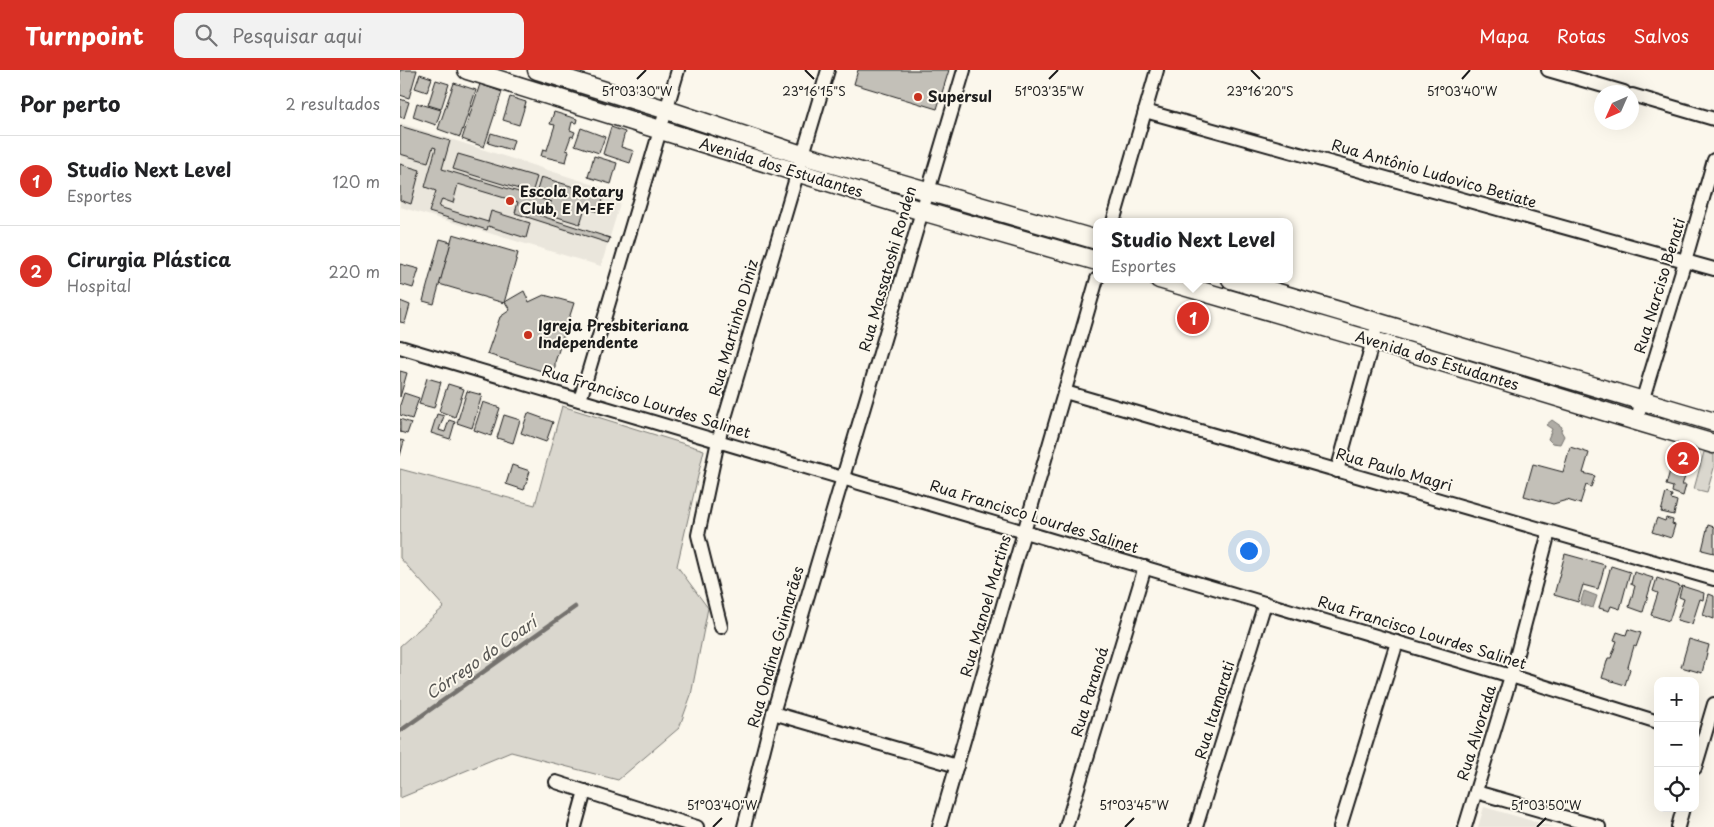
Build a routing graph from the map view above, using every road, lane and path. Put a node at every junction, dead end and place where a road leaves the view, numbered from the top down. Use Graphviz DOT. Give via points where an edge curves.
graph roads {
  1 [pos="537,70"];
  2 [pos="678,70"];
  3 [pos="828,70"];
  4 [pos="964,70"];
  5 [pos="1157,70"];
  6 [pos="1548,70"];
  7 [pos="471,71"];
  8 [pos="562,78"];
  9 [pos="1600,85"];
  10 [pos="1639,97"];
  11 [pos="557,98"];
  12 [pos="667,110"];
  13 [pos="1145,111"];
  14 [pos="1714,119"];
  15 [pos="660,131"];
  16 [pos="802,155"];
  17 [pos="1714,160"];
  18 [pos="797,173"];
  19 [pos="928,191"];
  20 [pos="922,211"];
  21 [pos="1114,218"];
  22 [pos="1093,239"];
  23 [pos="1093,260"];
  24 [pos="1685,261"];
  25 [pos="1714,269"];
  26 [pos="1096,283"];
  27 [pos="1173,283"];
  28 [pos="1235,283"];
  29 [pos="1242,283"];
  30 [pos="1234,301"];
  31 [pos="1378,322"];
  32 [pos="1373,341"];
  33 [pos="400,347"];
  34 [pos="1065,392"];
  35 [pos="580,400"];
  36 [pos="1642,401"];
  37 [pos="1636,421"];
  38 [pos="1714,422"];
  39 [pos="718,441"];
  40 [pos="1714,444"];
  41 [pos="1337,471"];
  42 [pos="843,478"];
  43 [pos="1024,532"];
  44 [pos="1550,532"];
  45 [pos="1145,567"];
  46 [pos="1714,579"];
  47 [pos="1265,603"];
  48 [pos="721,627"];
  49 [pos="1397,642"];
  50 [pos="1511,676"];
  51 [pos="1714,704"];
  52 [pos="773,713"];
  53 [pos="1654,721"];
  54 [pos="1700,735"];
  55 [pos="957,766"];
  56 [pos="1695,767"];
  57 [pos="556,782"];
  58 [pos="585,791"];
  59 [pos="1476,792"];
  60 [pos="1682,812"];
  61 [pos="575,827"];
  62 [pos="697,827"];
  63 [pos="744,827"];
  64 [pos="939,827"];
  65 [pos="1066,827"];
  66 [pos="1196,827"];
  67 [pos="1340,827"];
  68 [pos="1465,827"];
  69 [pos="1599,827"];
  70 [pos="1678,827"];
  1 -- 8 [label="street, Avenida dos Estudantes"];
  2 -- 12 [label="street"];
  3 -- 16 [label="street, Rua Martinho Diniz"];
  4 -- 19 [label="street, Rua Massatoshi Ronden"];
  5 -- 13 [label="street"];
  6 -- 9 [label="street"];
  7 -- 11 [label="street, Avenida dos Estudantes"];
  8 -- 11 [label="street"];
  8 -- 12 [label="street, Avenida dos Estudantes"];
  10 -- 14 [label="street"];
  11 -- 15 [label="street, Avenida dos Estudantes"];
  12 -- 15 [label="street"];
  12 -- 16 [label="street, Avenida dos Estudantes"];
  13 -- 21 [label="street"];
  13 -- 24 [label="street, Rua Antônio Ludovico Betiate"];
  15 -- 18 [label="street, Avenida dos Estudantes"];
  15 -- 35 [label="street"];
  16 -- 18 [label="street, Rua Martinho Diniz"];
  16 -- 19 [label="street, Avenida dos Estudantes"];
  17 -- 24 [label="street, Rua Narciso Benati"];
  18 -- 20 [label="street, Avenida dos Estudantes"];
  18 -- 39 [label="street, Rua Martinho Diniz"];
  19 -- 20 [label="street, Rua Massatoshi Ronden"];
  19 -- 22 [label="street, Avenida dos Estudantes"];
  20 -- 23 [label="street, Avenida dos Estudantes"];
  20 -- 42 [label="street, Rua Massatoshi Ronden"];
  24 -- 25 [label="street, Rua Antônio Ludovico Betiate"];
  24 -- 36 [label="street, Rua Narciso Benati"];
  26 -- 34 [label="street, Rua Manoel Martins"];
  27 -- 30 [label="street, Avenida dos Estudantes"];
  28 -- 30 [label="street"];
  29 -- 31 [label="street, Avenida dos Estudantes"];
  30 -- 32 [label="street, Avenida dos Estudantes"];
  31 -- 32 [label="street"];
  31 -- 36 [label="street, Avenida dos Estudantes"];
  32 -- 37 [label="street, Avenida dos Estudantes"];
  32 -- 41 [label="street"];
  33 -- 35 [label="street, Rua Francisco Lourdes Salinet"];
  34 -- 41 [label="street, Rua Paulo Magri"];
  34 -- 43 [label="street, Rua Manoel Martins"];
  35 -- 39 [label="street, Rua Francisco Lourdes Salinet"];
  36 -- 37 [label="street, Rua Narciso Benati"];
  36 -- 38 [label="street, Avenida dos Estudantes"];
  37 -- 40 [label="street, Avenida dos Estudantes"];
  39 -- 42 [label="street, Rua Francisco Lourdes Salinet"];
  39 -- 48 [label="street, Rua Martinho Diniz" via="698,535"];
  41 -- 44 [label="street, Rua Paulo Magri"];
  42 -- 43 [label="street, Rua Francisco Lourdes Salinet"];
  42 -- 52 [label="street, Rua Ondina Guimarães"];
  43 -- 45 [label="street, Rua Francisco Lourdes Salinet"];
  43 -- 55 [label="street, Rua Manoel Martins"];
  44 -- 46 [label="street, Rua Paulo Magri"];
  44 -- 50 [label="street, Rua Alvorada"];
  45 -- 47 [label="street, Rua Francisco Lourdes Salinet"];
  45 -- 65 [label="street, Rua Paranoá"];
  47 -- 49 [label="street, Rua Francisco Lourdes Salinet"];
  47 -- 66 [label="street, Rua Itamarati"];
  49 -- 50 [label="street, Rua Francisco Lourdes Salinet"];
  49 -- 67 [label="street"];
  50 -- 53 [label="street, Rua Francisco Lourdes Salinet"];
  50 -- 59 [label="street, Rua Alvorada"];
  51 -- 54 [label="street"];
  52 -- 55 [label="street"];
  52 -- 63 [label="street, Rua Ondina Guimarães"];
  54 -- 56 [label="street"];
  55 -- 64 [label="street, Rua Manoel Martins"];
  57 -- 58 [label="street"];
  58 -- 61 [label="street"];
  58 -- 62 [label="street"];
  59 -- 68 [label="street, Rua Alvorada"];
  59 -- 69 [label="street"];
  60 -- 70 [label="street"];
}
